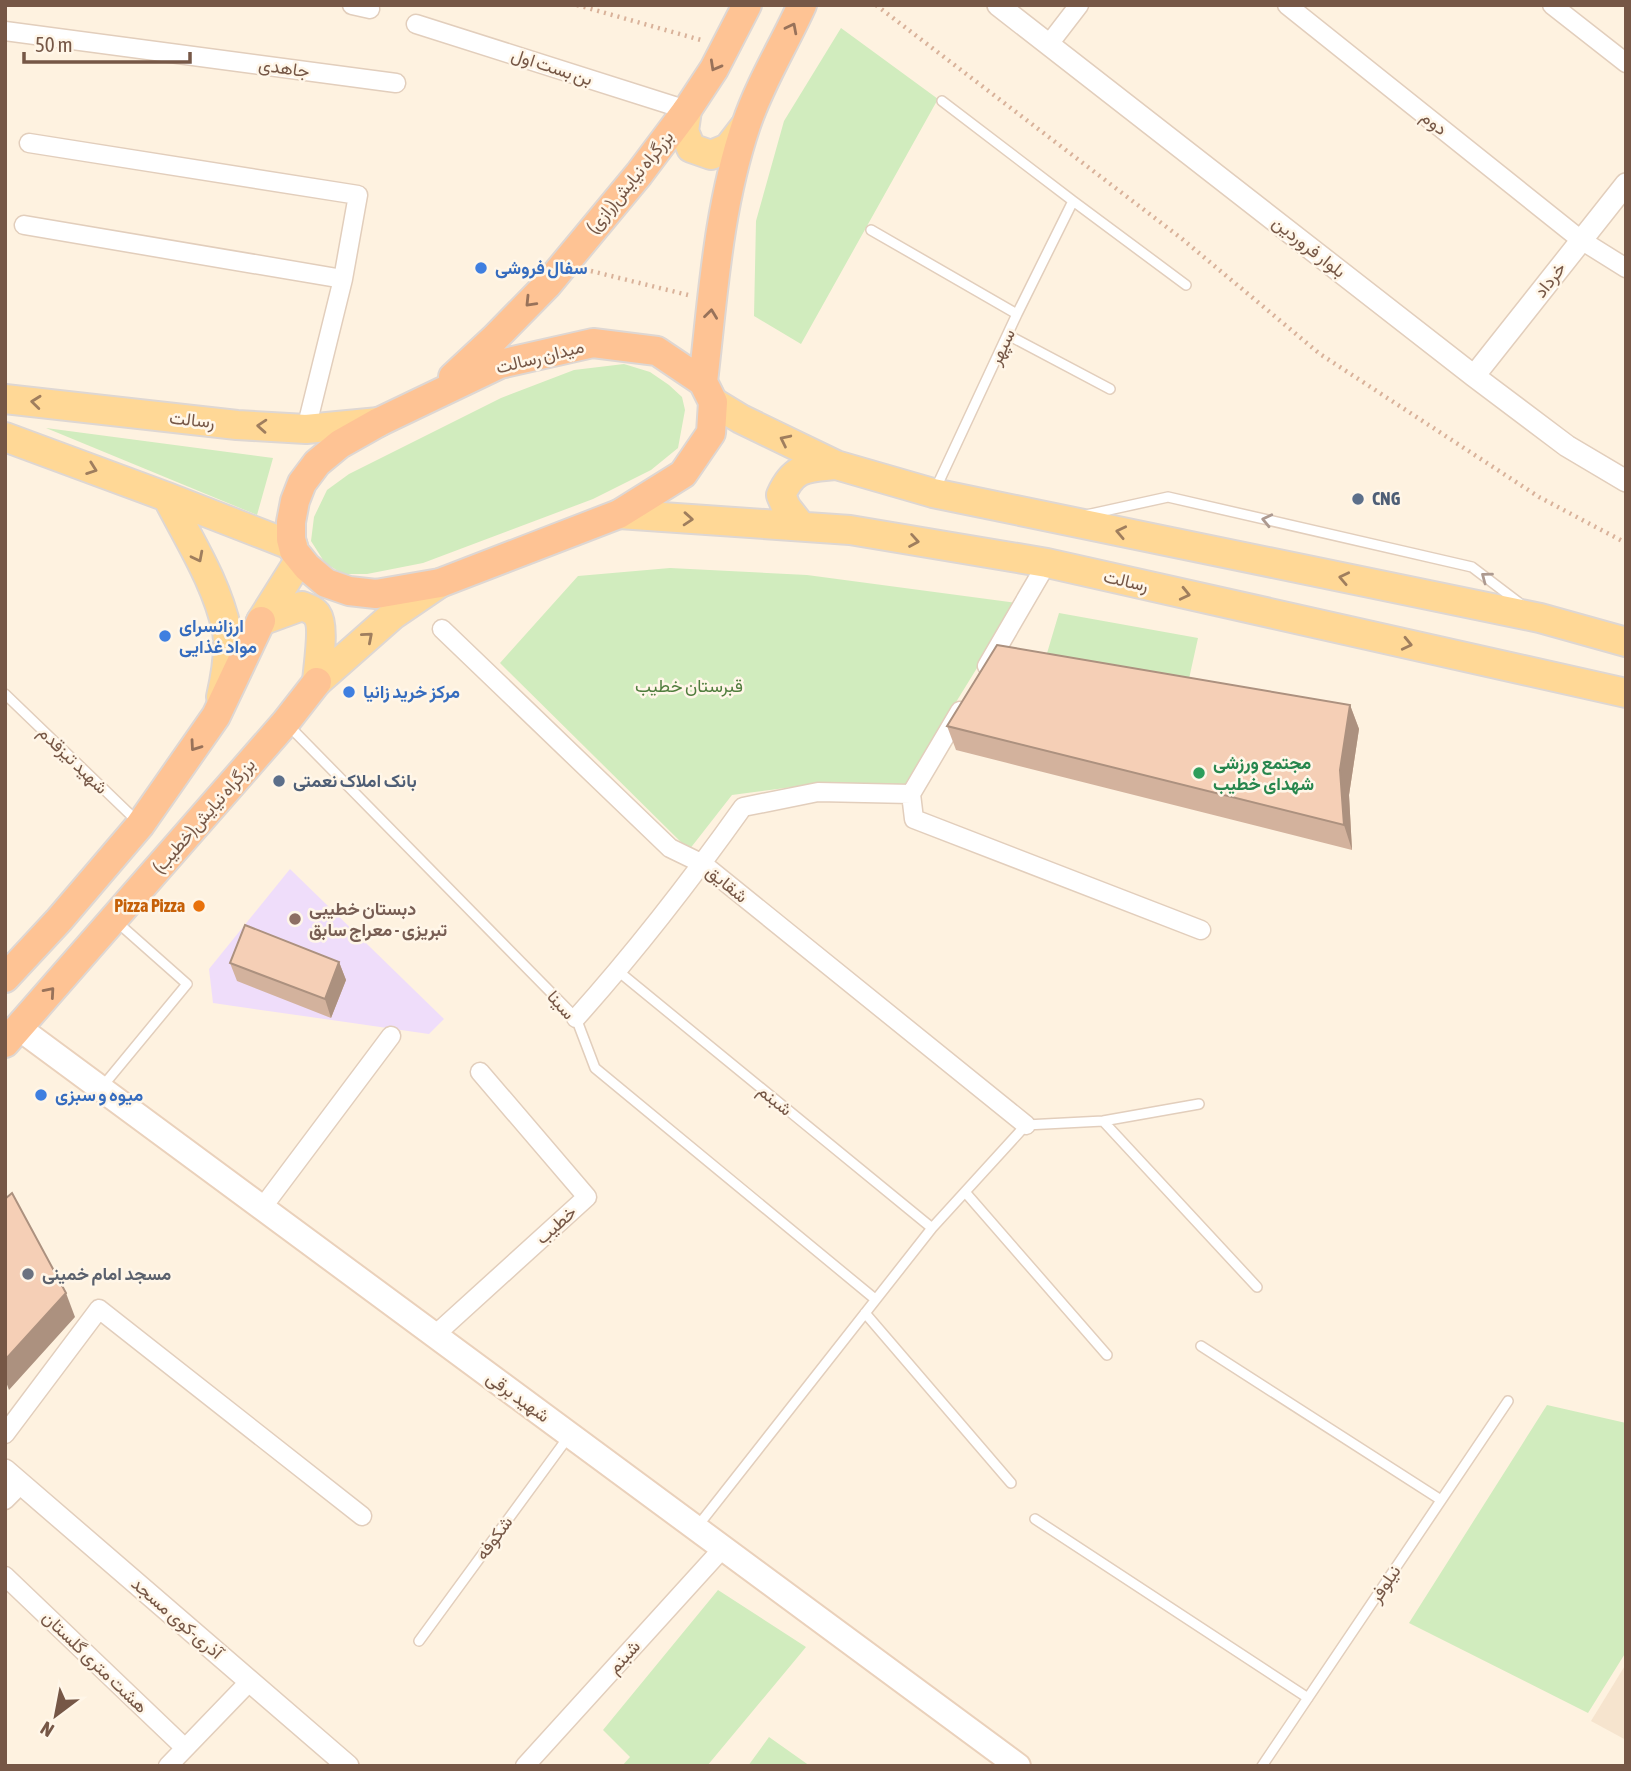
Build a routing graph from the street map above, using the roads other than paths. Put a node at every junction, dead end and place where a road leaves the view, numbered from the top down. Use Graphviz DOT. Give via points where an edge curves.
graph roads {
  1 [pos="352,5"];
  2 [pos="747,5"];
  3 [pos="803,5"];
  4 [pos="998,5"];
  5 [pos="1079,5"];
  6 [pos="1287,5"];
  7 [pos="1552,5"];
  8 [pos="370,9"];
  9 [pos="416,24"];
  10 [pos="5,31"];
  11 [pos="1049,44"];
  12 [pos="1626,63"];
  13 [pos="396,83"];
  14 [pos="942,101"];
  15 [pos="687,110"];
  16 [pos="745,126"];
  17 [pos="29,143"];
  18 [pos="1626,184"];
  19 [pos="1073,201"];
  20 [pos="24,225"];
  21 [pos="871,230"];
  22 [pos="1581,240"];
  23 [pos="1626,268"];
  24 [pos="342,279"];
  25 [pos="1186,285"];
  26 [pos="1017,314"];
  27 [pos="1008,335"];
  28 [pos="1474,376"];
  29 [pos="1110,389"];
  30 [pos="708,392"];
  31 [pos="5,399"];
  32 [pos="429,399"];
  33 [pos="379,422"];
  34 [pos="306,429"];
  35 [pos="5,437"];
  36 [pos="836,465"];
  37 [pos="1626,481"];
  38 [pos="933,492"];
  39 [pos="167,496"];
  40 [pos="619,514"];
  41 [pos="1063,520"];
  42 [pos="801,526"];
  43 [pos="296,552"];
  44 [pos="1047,563"];
  45 [pos="440,583"];
  46 [pos="1540,618"];
  47 [pos="261,621"];
  48 [pos="442,629"];
  49 [pos="1626,642"];
  50 [pos="979,679"];
  51 [pos="317,682"];
  52 [pos="1626,693"];
  53 [pos="5,694"];
  54 [pos="966,702"];
  55 [pos="216,716"];
  56 [pos="285,723"];
  57 [pos="911,794"];
  58 [pos="140,825"];
  59 [pos="703,864"];
  60 [pos="115,919"];
  61 [pos="1201,930"];
  62 [pos="618,971"];
  63 [pos="5,978"];
  64 [pos="576,1018"];
  65 [pos="12,1035"];
  66 [pos="391,1037"];
  67 [pos="480,1072"];
  68 [pos="100,1088"];
  69 [pos="1199,1104"];
  70 [pos="1103,1121"];
  71 [pos="1026,1125"];
  72 [pos="965,1192"];
  73 [pos="262,1208"];
  74 [pos="932,1228"];
  75 [pos="1257,1287"];
  76 [pos="875,1299"];
  77 [pos="865,1313"];
  78 [pos="435,1335"];
  79 [pos="1201,1346"];
  80 [pos="1107,1355"];
  81 [pos="1508,1401"];
  82 [pos="5,1434"];
  83 [pos="570,1435"];
  84 [pos="13,1477"];
  85 [pos="1011,1483"];
  86 [pos="5,1500"];
  87 [pos="1441,1500"];
  88 [pos="362,1516"];
  89 [pos="1035,1519"];
  90 [pos="696,1528"];
  91 [pos="723,1548"];
  92 [pos="5,1576"];
  93 [pos="419,1641"];
  94 [pos="250,1681"];
  95 [pos="1308,1698"];
  96 [pos="185,1748"];
  97 [pos="168,1766"];
  98 [pos="348,1766"];
  99 [pos="525,1766"];
  100 [pos="1018,1766"];
  101 [pos="1262,1766"];
  1 -- 8 [label="street"];
  2 -- 15 [label="highway, بزرگراه نیایش(رازی), one-way"];
  16 -- 3 [label="highway, one-way"];
  4 -- 11 [label="street, بلوار فروردین"];
  5 -- 11 [label="street"];
  6 -- 22 [label="street, دوم"];
  7 -- 12 [label="street"];
  9 -- 15 [label="street, بن بست اول"];
  10 -- 13 [label="street, جاهدی"];
  11 -- 28 [label="street, بلوار فروردین"];
  14 -- 19 [label="lane"];
  15 -- 16 [label="main road" via="684,131 691,148 711,155 728,148"];
  15 -- 32 [label="highway, بزرگراه نیایش(رازی), one-way" via="547,285"];
  30 -- 16 [label="highway, one-way" via="724,205"];
  17 -- 24 [label="street" via="358,195"];
  18 -- 22 [label="street, خرداد"];
  19 -- 25 [label="lane"];
  19 -- 26 [label="lane, سپهر"];
  20 -- 24 [label="street"];
  21 -- 26 [label="lane"];
  22 -- 23 [label="street, دوم"];
  22 -- 28 [label="street, خرداد"];
  24 -- 34 [label="street"];
  26 -- 27 [label="lane, سپهر"];
  27 -- 29 [label="lane"];
  27 -- 38 [label="lane, سپهر"];
  28 -- 37 [label="street, بلوار فروردین" via="1567,446"];
  30 -- 32 [label="highway, میدان رسالت" via="657,351 593,344 500,364"];
  36 -- 30 [label="main road, one-way" via="741,419"];
  30 -- 40 [label="highway" via="711,433 683,474"];
  34 -- 31 [label="main road, رسالت, one-way"];
  32 -- 33 [label="highway, میدان رسالت"];
  33 -- 34 [label="main road, رسالت"];
  33 -- 43 [label="highway, میدان رسالت" via="340,444 317,463 302,484 291,522"];
  35 -- 39 [label="main road, one-way"];
  36 -- 38 [label="main road"];
  36 -- 42 [label="main road" via="805,468 788,481 781,495"];
  38 -- 41 [label="main road"];
  39 -- 43 [label="main road"];
  39 -- 55 [label="main road, one-way" via="213,586 227,634 226,677"];
  40 -- 42 [label="main road, رسالت, one-way"];
  40 -- 45 [label="highway"];
  46 -- 41 [label="main road, one-way"];
  46 -- 41 [label="lane, one-way" via="1472,567 1168,497"];
  42 -- 44 [label="main road, رسالت, one-way"];
  43 -- 45 [label="highway" via="326,583 349,591 376,594"];
  43 -- 47 [label="main road"];
  44 -- 50 [label="street"];
  44 -- 52 [label="main road, رسالت, one-way"];
  51 -- 45 [label="main road, one-way" via="393,615"];
  46 -- 49 [label="main road"];
  47 -- 51 [label="main road" via="302,606 318,615"];
  47 -- 55 [label="highway"];
  48 -- 59 [label="street, شقایق" via="670,848"];
  51 -- 56 [label="highway, بزرگراه نیایش(خطیب)"];
  53 -- 58 [label="lane, شهید تیزقدم"];
  54 -- 57 [label="street"];
  55 -- 58 [label="highway, one-way"];
  56 -- 60 [label="highway, بزرگراه نیایش(خطیب)"];
  56 -- 64 [label="lane, سینا"];
  57 -- 59 [label="street" via="818,792 743,807"];
  57 -- 61 [label="street" via="914,819"];
  58 -- 63 [label="highway"];
  59 -- 62 [label="street"];
  59 -- 71 [label="street, شقایق"];
  65 -- 60 [label="highway, بزرگراه نیایش(خطیب), one-way"];
  60 -- 68 [label="lane" via="187,984"];
  62 -- 64 [label="street"];
  62 -- 74 [label="lane, شبنم"];
  64 -- 76 [label="lane, سینا" via="595,1068"];
  65 -- 68 [label="main road, شهید برقی"];
  66 -- 73 [label="street"];
  67 -- 78 [label="street, خطیب" via="587,1197"];
  68 -- 73 [label="main road, شهید برقی"];
  69 -- 70 [label="lane"];
  70 -- 71 [label="lane"];
  70 -- 75 [label="lane"];
  71 -- 72 [label="lane"];
  72 -- 74 [label="lane"];
  72 -- 80 [label="lane"];
  73 -- 78 [label="main road, شهید برقی"];
  74 -- 76 [label="lane"];
  76 -- 77 [label="lane"];
  77 -- 85 [label="lane"];
  77 -- 90 [label="lane"];
  78 -- 83 [label="main road, شهید برقی"];
  79 -- 87 [label="lane"];
  81 -- 87 [label="lane, نیلوفر"];
  82 -- 88 [label="street" via="99,1309"];
  83 -- 90 [label="main road, شهید برقی"];
  83 -- 93 [label="lane, شکوفه"];
  84 -- 86 [label="street"];
  84 -- 94 [label="street, آذری-کوی مسجد"];
  87 -- 95 [label="lane, نیلوفر"];
  89 -- 95 [label="lane"];
  90 -- 91 [label="main road, شهید برقی"];
  91 -- 99 [label="street, شبنم"];
  91 -- 100 [label="main road, شهید برقی"];
  92 -- 96 [label="street, هشت متری گلستان"];
  94 -- 96 [label="street"];
  94 -- 98 [label="street, آذری-کوی مسجد"];
  95 -- 101 [label="lane, نیلوفر"];
  96 -- 97 [label="street"];
}
